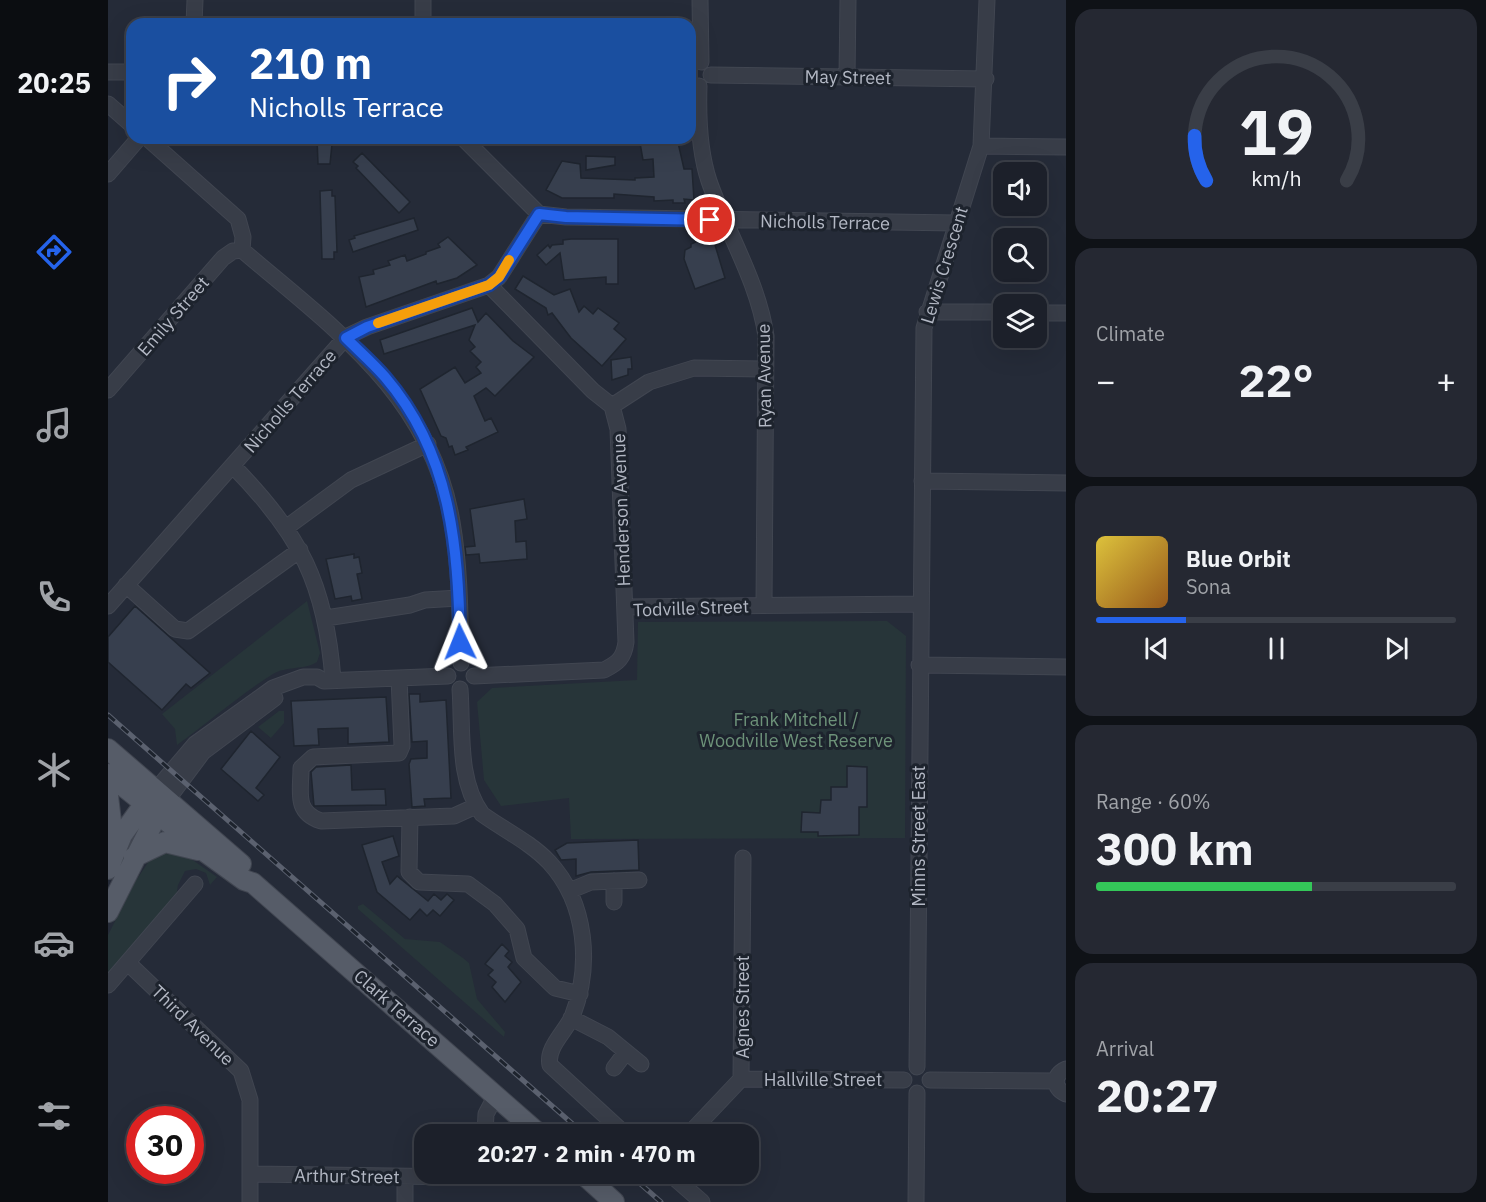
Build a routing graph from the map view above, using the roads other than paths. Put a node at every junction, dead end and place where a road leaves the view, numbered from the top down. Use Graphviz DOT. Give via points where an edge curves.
graph roads {
  1 [pos="195,0"];
  2 [pos="423,0"];
  3 [pos="700,0"];
  4 [pos="848,0"];
  5 [pos="987,0"];
  6 [pos="194,18"];
  7 [pos="423,18"];
  8 [pos="696,52"];
  9 [pos="696,65"];
  10 [pos="108,72"];
  11 [pos="126,72"];
  12 [pos="711,75"];
  13 [pos="847,76"];
  14 [pos="986,79"];
  15 [pos="696,84"];
  16 [pos="696,100"];
  17 [pos="108,104"];
  18 [pos="126,120"];
  19 [pos="134,144"];
  20 [pos="154,144"];
  21 [pos="469,144"];
  22 [pos="981,146"];
  23 [pos="1066,147"];
  24 [pos="108,174"];
  25 [pos="539,214"];
  26 [pos="725,220"];
  27 [pos="956,223"];
  28 [pos="242,250"];
  29 [pos="489,285"];
  30 [pos="927,312"];
  31 [pos="993,312"];
  32 [pos="1047,313"];
  33 [pos="1066,313"];
  34 [pos="346,338"];
  35 [pos="765,369"];
  36 [pos="108,390"];
  37 [pos="612,406"];
  38 [pos="428,444"];
  39 [pos="233,466"];
  40 [pos="922,481"];
  41 [pos="1066,483"];
  42 [pos="287,527"];
  43 [pos="300,550"];
  44 [pos="126,585"];
  45 [pos="459,598"];
  46 [pos="921,604"];
  47 [pos="764,605"];
  48 [pos="108,606"];
  49 [pos="625,607"];
  50 [pos="326,618"];
  51 [pos="461,663"];
  52 [pos="919,664"];
  53 [pos="1066,667"];
  54 [pos="448,676"];
  55 [pos="474,676"];
  56 [pos="399,678"];
  57 [pos="329,680"];
  58 [pos="460,689"];
  59 [pos="108,749"];
  60 [pos="108,774"];
  61 [pos="108,796"];
  62 [pos="157,801"];
  63 [pos="476,806"];
  64 [pos="410,817"];
  65 [pos="108,843"];
  66 [pos="204,851"];
  67 [pos="134,857"];
  68 [pos="743,858"];
  69 [pos="108,869"];
  70 [pos="639,880"];
  71 [pos="614,881"];
  72 [pos="253,883"];
  73 [pos="195,884"];
  74 [pos="569,891"];
  75 [pos="614,902"];
  76 [pos="108,912"];
  77 [pos="128,963"];
  78 [pos="108,985"];
  79 [pos="580,994"];
  80 [pos="571,1018"];
  81 [pos="626,1052"];
  82 [pos="641,1064"];
  83 [pos="917,1067"];
  84 [pos="614,1068"];
  85 [pos="1066,1069"];
  86 [pos="741,1079"];
  87 [pos="904,1080"];
  88 [pos="930,1080"];
  89 [pos="1056,1081"];
  90 [pos="917,1093"];
  91 [pos="1066,1094"];
  92 [pos="496,1095"];
  93 [pos="485,1124"];
  94 [pos="528,1124"];
  95 [pos="614,1124"];
  96 [pos="698,1124"];
  97 [pos="250,1174"];
  98 [pos="405,1177"];
  99 [pos="414,1177"];
  100 [pos="594,1184"];
  101 [pos="682,1184"];
  102 [pos="250,1202"];
  103 [pos="405,1202"];
  104 [pos="614,1202"];
  105 [pos="702,1202"];
  106 [pos="916,1202"];
  1 -- 6 [label="street"];
  2 -- 7 [label="street"];
  3 -- 8 [label="street"];
  4 -- 13 [label="street"];
  5 -- 14 [label="street, Lewis Crescent"];
  9 -- 12 [label="street" via="709,67"];
  10 -- 11 [label="street"];
  12 -- 13 [label="street, May Street"];
  12 -- 15 [label="street" via="708,83"];
  13 -- 14 [label="street, May Street"];
  14 -- 22 [label="street, Lewis Crescent"];
  16 -- 26 [label="street, Ryan Avenue" via="709,180"];
  17 -- 18 [label="street"];
  19 -- 24 [label="street"];
  20 -- 28 [label="street" via="238,219"];
  21 -- 25 [label="street"];
  22 -- 23 [label="street"];
  22 -- 27 [label="street, Lewis Crescent"];
  25 -- 26 [label="street, Nicholls Terrace"];
  25 -- 29 [label="street" via="499,277"];
  26 -- 27 [label="street, Nicholls Terrace"];
  26 -- 35 [label="street, Ryan Avenue" via="761,309 766,336"];
  27 -- 30 [label="street, Lewis Crescent"];
  28 -- 34 [label="street"];
  28 -- 36 [label="street, Emily Street" via="223,258"];
  29 -- 34 [label="street, Nicholls Terrace" via="367,327"];
  29 -- 37 [label="street"];
  30 -- 31 [label="street"];
  30 -- 40 [label="street, Lewis Crescent"];
  32 -- 33 [label="street"];
  34 -- 38 [label="street" via="386,378"];
  34 -- 39 [label="street, Nicholls Terrace"];
  35 -- 37 [label="street" via="694,368 649,382"];
  35 -- 47 [label="street, Ryan Avenue"];
  37 -- 49 [label="street, Henderson Avenue" via="618,429"];
  38 -- 42 [label="street" via="351,480"];
  38 -- 45 [label="street" via="452,519"];
  39 -- 42 [label="street"];
  39 -- 44 [label="street, Nicholls Terrace"];
  40 -- 41 [label="street"];
  40 -- 46 [label="street, Lewis Crescent"];
  42 -- 43 [label="street"];
  43 -- 44 [label="street" via="188,632 176,629"];
  43 -- 50 [label="street"];
  44 -- 48 [label="street, Nicholls Terrace"];
  45 -- 50 [label="street" via="425,600"];
  45 -- 51 [label="street"];
  46 -- 47 [label="street, Todville Street"];
  46 -- 52 [label="street, Minns Street East"];
  47 -- 49 [label="street, Todville Street"];
  49 -- 55 [label="street, Todville Street" via="625,653 618,663 604,670"];
  50 -- 57 [label="street"];
  51 -- 54 [label="street" via="451,668"];
  51 -- 55 [label="street" via="469,666"];
  52 -- 53 [label="street"];
  52 -- 83 [label="street, Minns Street East"];
  54 -- 56 [label="street"];
  54 -- 58 [label="street" via="452,686"];
  55 -- 58 [label="street" via="470,685"];
  56 -- 57 [label="street"];
  56 -- 64 [label="street" via="399,753 313,757 301,768 301,807 308,817 321,821"];
  57 -- 62 [label="street" via="303,677 281,683 202,738"];
  58 -- 63 [label="street" via="467,788"];
  59 -- 62 [label="main road"];
  60 -- 62 [label="main road"];
  61 -- 65 [label="main road" via="112,830"];
  62 -- 66 [label="main road, Clark Terrace"];
  62 -- 67 [label="main road"];
  62 -- 69 [label="main road" via="122,835"];
  62 -- 72 [label="main road, Clark Terrace" via="251,874"];
  63 -- 64 [label="street" via="454,816"];
  63 -- 74 [label="street" via="550,863"];
  64 -- 79 [label="street" via="409,872 419,882 468,884 495,904 518,929 524,958 555,988"];
  66 -- 67 [label="main road" via="165,842"];
  66 -- 72 [label="main road, Clark Terrace"];
  67 -- 76 [label="main road"];
  68 -- 86 [label="street, Agnes Street"];
  70 -- 71 [label="street"];
  71 -- 74 [label="street" via="591,882"];
  71 -- 75 [label="street"];
  72 -- 92 [label="main road, Clark Terrace"];
  73 -- 77 [label="street"];
  74 -- 79 [label="street" via="584,951"];
  77 -- 78 [label="street"];
  77 -- 97 [label="street, Third Avenue" via="240,1071 250,1100"];
  79 -- 80 [label="street"];
  80 -- 81 [label="street" via="608,1037"];
  80 -- 95 [label="street" via="549,1059 554,1070"];
  81 -- 82 [label="street"];
  81 -- 84 [label="street"];
  83 -- 87 [label="street" via="907,1071"];
  83 -- 88 [label="street" via="926,1070"];
  85 -- 89 [label="street"];
  86 -- 87 [label="street, Hallville Street"];
  86 -- 96 [label="street, Agnes Street"];
  87 -- 90 [label="street" via="909,1090"];
  88 -- 89 [label="street"];
  88 -- 90 [label="street" via="927,1088"];
  89 -- 91 [label="street"];
  90 -- 106 [label="street"];
  92 -- 93 [label="street" via="486,1113"];
  92 -- 94 [label="main road, Clark Terrace"];
  97 -- 98 [label="street, Arthur Street"];
  97 -- 102 [label="street, Third Avenue"];
  98 -- 99 [label="street, Arthur Street"];
  98 -- 103 [label="street"];
  100 -- 104 [label="main road"];
  101 -- 105 [label="street"];
}
